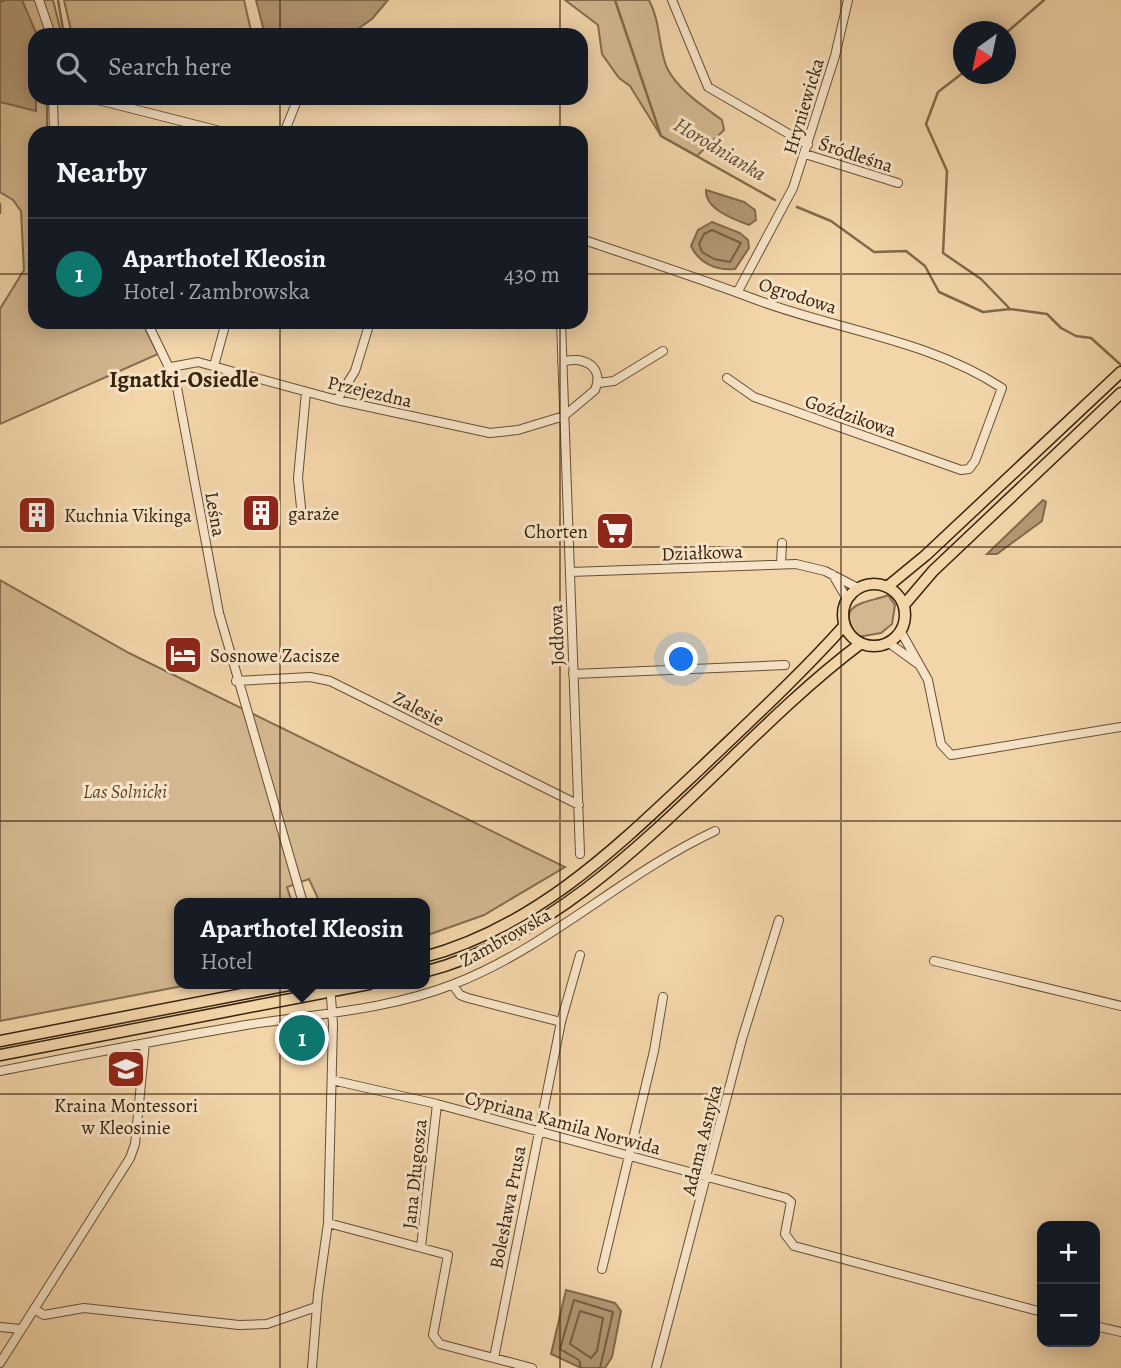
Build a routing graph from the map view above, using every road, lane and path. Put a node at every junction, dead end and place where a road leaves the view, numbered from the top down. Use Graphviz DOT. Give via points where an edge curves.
graph roads {
  1 [pos="39,0"];
  2 [pos="672,0"];
  3 [pos="848,0"];
  4 [pos="49,28"];
  5 [pos="53,105"];
  6 [pos="118,105"];
  7 [pos="295,105"];
  8 [pos="54,126"];
  9 [pos="200,126"];
  10 [pos="287,126"];
  11 [pos="806,149"];
  12 [pos="898,183"];
  13 [pos="588,241"];
  14 [pos="738,291"];
  15 [pos="152,329"];
  16 [pos="224,329"];
  17 [pos="368,329"];
  18 [pos="561,329"];
  19 [pos="663,351"];
  20 [pos="562,362"];
  21 [pos="214,366"];
  22 [pos="171,367"];
  23 [pos="1121,372"];
  24 [pos="727,378"];
  25 [pos="598,383"];
  26 [pos="306,392"];
  27 [pos="1121,393"];
  28 [pos="337,400"];
  29 [pos="564,416"];
  30 [pos="969,469"];
  31 [pos="302,517"];
  32 [pos="782,543"];
  33 [pos="781,565"];
  34 [pos="570,572"];
  35 [pos="833,576"];
  36 [pos="887,587"];
  37 [pos="858,588"];
  38 [pos="847,599"];
  39 [pos="904,605"];
  40 [pos="844,626"];
  41 [pos="901,632"];
  42 [pos="889,643"];
  43 [pos="860,644"];
  44 [pos="785,665"];
  45 [pos="920,665"];
  46 [pos="573,674"];
  47 [pos="236,681"];
  48 [pos="1121,727"];
  49 [pos="579,805"];
  50 [pos="715,831"];
  51 [pos="580,854"];
  52 [pos="304,898"];
  53 [pos="779,920"];
  54 [pos="430,955"];
  55 [pos="580,955"];
  56 [pos="934,961"];
  57 [pos="430,970"];
  58 [pos="453,985"];
  59 [pos="268,989"];
  60 [pos="321,989"];
  61 [pos="331,989"];
  62 [pos="663,997"];
  63 [pos="1121,1006"];
  64 [pos="333,1013"];
  65 [pos="561,1022"];
  66 [pos="0,1041"];
  67 [pos="145,1043"];
  68 [pos="0,1055"];
  69 [pos="0,1071"];
  70 [pos="332,1080"];
  71 [pos="437,1104"];
  72 [pos="538,1131"];
  73 [pos="629,1155"];
  74 [pos="707,1177"];
  75 [pos="328,1223"];
  76 [pos="421,1247"];
  77 [pos="602,1269"];
  78 [pos="316,1307"];
  79 [pos="34,1309"];
  80 [pos="1037,1311"];
  81 [pos="0,1327"];
  82 [pos="1100,1327"];
  83 [pos="20,1329"];
  84 [pos="1121,1332"];
  85 [pos="494,1358"];
  86 [pos="0,1363"];
  87 [pos="312,1368"];
  88 [pos="532,1368"];
  89 [pos="656,1368"];
  1 -- 4 [label="street"];
  2 -- 11 [label="street, Śródleśna" via="708,87"];
  3 -- 11 [label="street, Hryniewicka"];
  5 -- 8 [label="street"];
  6 -- 9 [label="street"];
  7 -- 10 [label="street"];
  11 -- 12 [label="street, Śródleśna"];
  11 -- 14 [label="street, Hryniewicka" via="793,188"];
  13 -- 14 [label="street, Ogrodowa"];
  14 -- 30 [label="street, Ogrodowa" via="890,339 1002,388"];
  15 -- 22 [label="street, Leśna"];
  16 -- 21 [label="street"];
  17 -- 28 [label="street" via="355,371"];
  18 -- 20 [label="street, Jodłowa"];
  19 -- 25 [label="street" via="614,381"];
  20 -- 25 [label="street" via="587,362 594,367"];
  20 -- 29 [label="street, Jodłowa"];
  21 -- 22 [label="street, Przejezdna" via="189,362"];
  21 -- 26 [label="street, Przejezdna"];
  22 -- 47 [label="street, Leśna" via="211,579"];
  23 -- 36 [label="main road"];
  24 -- 30 [label="street, Goździkowa" via="754,397"];
  25 -- 29 [label="street" via="596,390"];
  26 -- 28 [label="street, Przejezdna"];
  26 -- 31 [label="street" via="298,478"];
  27 -- 39 [label="main road" via="933,571"];
  28 -- 29 [label="street, Przejezdna" via="490,433"];
  29 -- 34 [label="street, Jodłowa"];
  32 -- 33 [label="street"];
  33 -- 34 [label="street, Działkowa"];
  33 -- 35 [label="street, Działkowa" via="812,566"];
  34 -- 46 [label="street, Jodłowa"];
  35 -- 37 [label="street, Działkowa"];
  35 -- 38 [label="street"];
  36 -- 37 [label="main road" via="872,584"];
  36 -- 39 [label="main road"];
  37 -- 38 [label="main road"];
  38 -- 40 [label="main road"];
  39 -- 41 [label="main road"];
  40 -- 43 [label="main road"];
  40 -- 54 [label="main road, Zambrowska" via="802,672 580,877 530,912"];
  41 -- 42 [label="main road"];
  41 -- 45 [label="street"];
  42 -- 43 [label="main road"];
  42 -- 45 [label="street"];
  43 -- 57 [label="main road, Zambrowska" via="647,838 592,882 504,941"];
  44 -- 46 [label="street"];
  45 -- 48 [label="street" via="928,680 943,748 951,755"];
  46 -- 49 [label="street, Jodłowa"];
  47 -- 49 [label="street, Zalesie" via="310,677 330,681"];
  47 -- 52 [label="street, Leśna"];
  49 -- 51 [label="street, Jodłowa"];
  50 -- 58 [label="street, Zambrowska" via="667,854 521,952"];
  53 -- 74 [label="street, Adama Asnyka"];
  55 -- 65 [label="street, Bolesława Prusa"];
  56 -- 63 [label="street"];
  58 -- 64 [label="street, Zambrowska"];
  58 -- 65 [label="street" via="468,998"];
  59 -- 66 [label="main road"];
  60 -- 68 [label="main road"];
  61 -- 64 [label="street"];
  62 -- 73 [label="street"];
  64 -- 67 [label="street, Zambrowska"];
  64 -- 70 [label="street"];
  65 -- 72 [label="street, Bolesława Prusa"];
  67 -- 69 [label="street, Zambrowska"];
  67 -- 79 [label="street" via="130,1158"];
  70 -- 71 [label="street, Cypriana Kamila Norwida"];
  70 -- 75 [label="street"];
  71 -- 72 [label="street, Cypriana Kamila Norwida"];
  71 -- 76 [label="street, Jana Długosza"];
  72 -- 73 [label="street, Cypriana Kamila Norwida"];
  72 -- 85 [label="street, Bolesława Prusa"];
  73 -- 74 [label="street, Cypriana Kamila Norwida"];
  73 -- 77 [label="street"];
  74 -- 80 [label="street, Cypriana Kamila Norwida" via="786,1198 791,1202 785,1234 794,1245"];
  74 -- 89 [label="street, Adama Asnyka"];
  75 -- 76 [label="street, Jana Długosza"];
  75 -- 78 [label="street"];
  76 -- 85 [label="street, Jana Długosza" via="448,1255 433,1335 440,1344"];
  78 -- 79 [label="street" via="267,1324 239,1325 84,1308 44,1315"];
  78 -- 87 [label="street"];
  79 -- 83 [label="street"];
  81 -- 83 [label="street"];
  82 -- 84 [label="street"];
  83 -- 86 [label="street"];
  85 -- 88 [label="street, Jana Długosza"];
}
